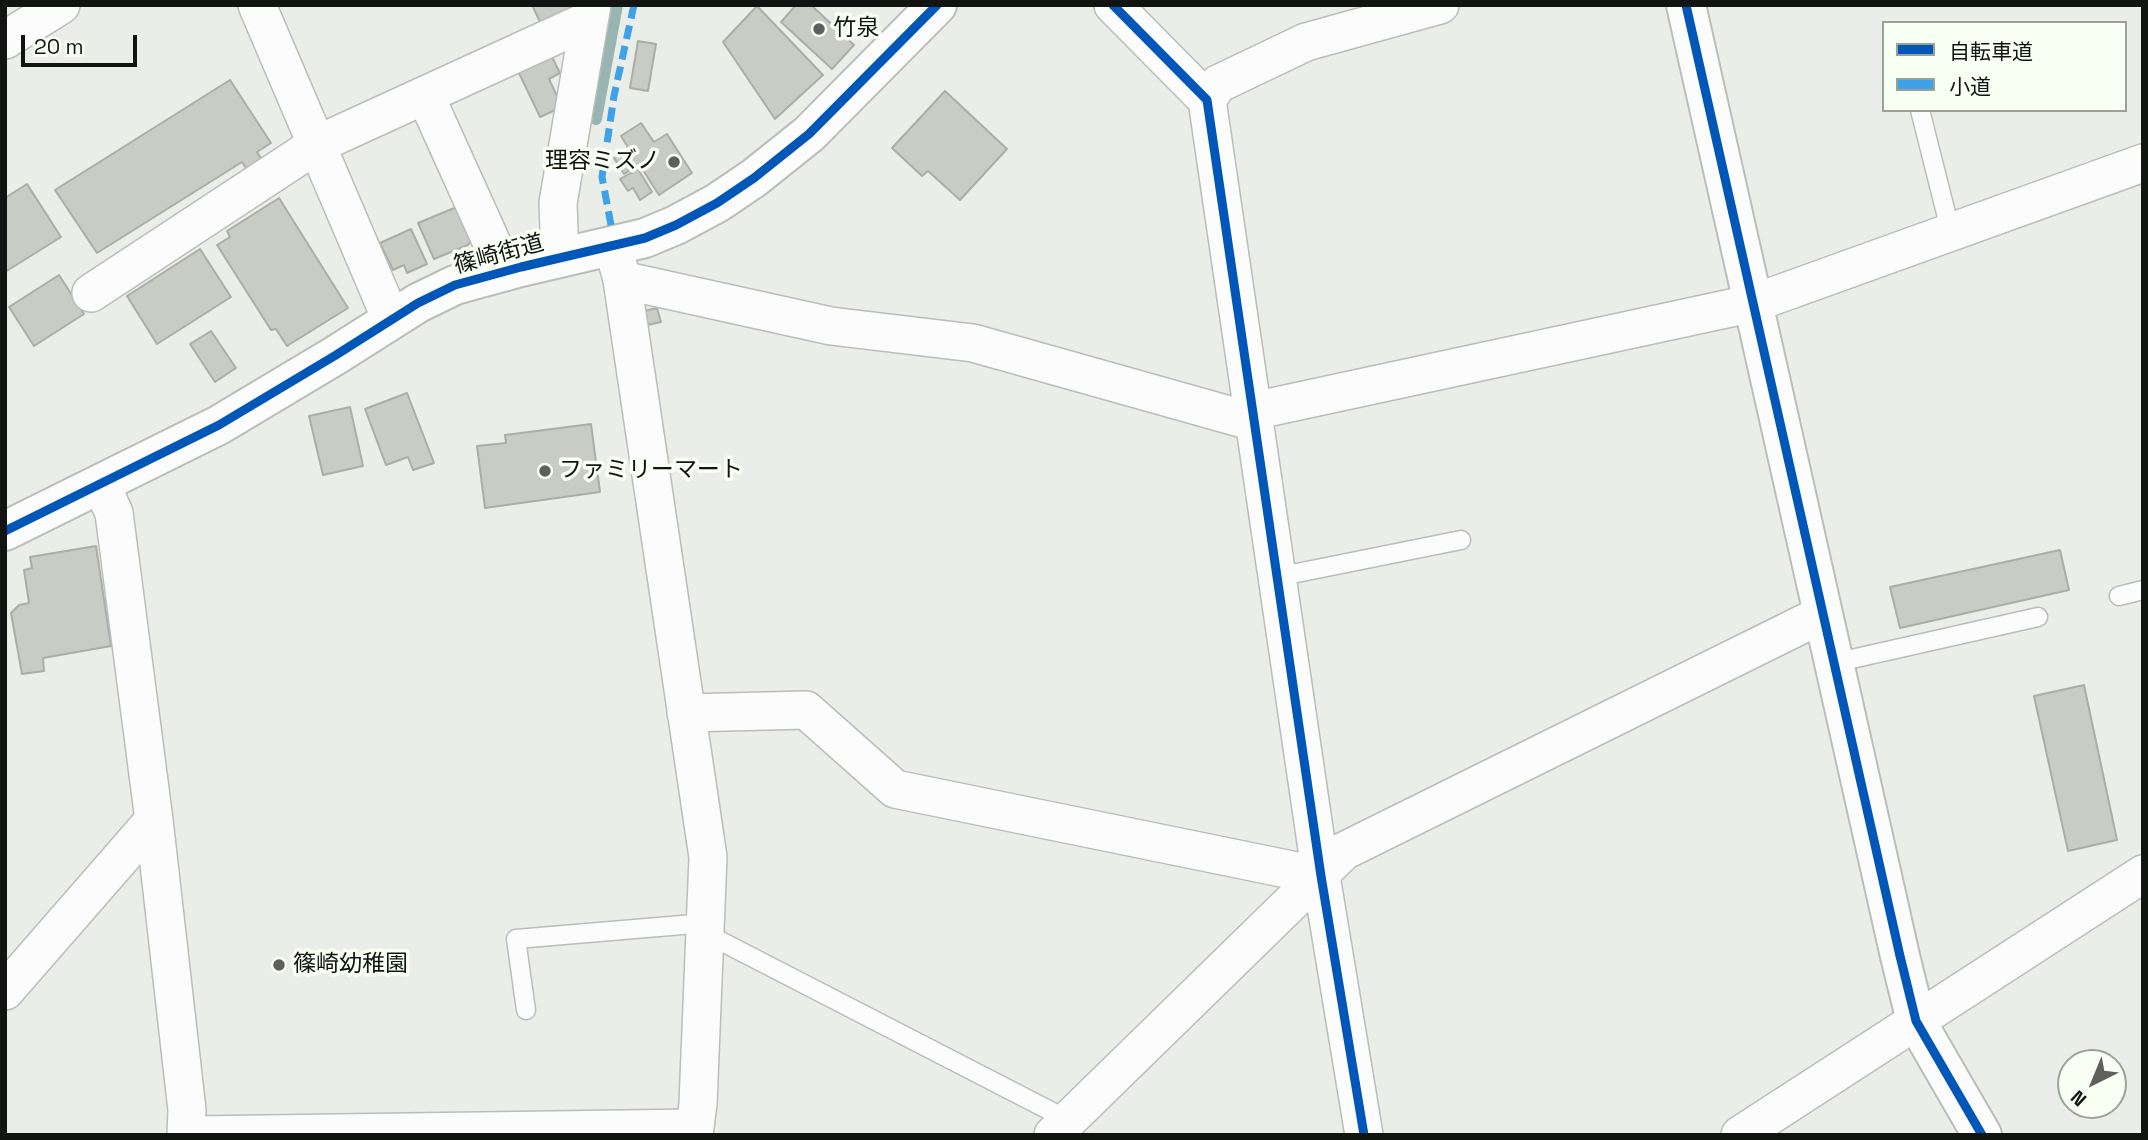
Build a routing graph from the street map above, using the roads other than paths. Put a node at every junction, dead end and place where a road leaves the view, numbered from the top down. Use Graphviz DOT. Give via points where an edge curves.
graph roads {
  1 [pos="61,5"];
  2 [pos="257,5"];
  3 [pos="937,5"];
  4 [pos="1113,5"];
  5 [pos="1440,5"];
  6 [pos="1686,5"];
  7 [pos="591,13"];
  8 [pos="5,40"];
  9 [pos="425,95"];
  10 [pos="1207,100"];
  11 [pos="1921,112"];
  12 [pos="316,145"];
  13 [pos="2143,163"];
  14 [pos="1951,233"];
  15 [pos="560,258"];
  16 [pos="618,263"];
  17 [pos="505,272"];
  18 [pos="92,293"];
  19 [pos="1754,303"];
  20 [pos="391,319"];
  21 [pos="1253,416"];
  22 [pos="102,484"];
  23 [pos="5,531"];
  24 [pos="1461,540"];
  25 [pos="1278,577"];
  26 [pos="2143,590"];
  27 [pos="2119,596"];
  28 [pos="1823,614"];
  29 [pos="2038,617"];
  30 [pos="1834,663"];
  31 [pos="687,713"];
  32 [pos="154,820"];
  33 [pos="2143,874"];
  34 [pos="1321,876"];
  35 [pos="706,928"];
  36 [pos="5,990"];
  37 [pos="526,1010"];
  38 [pos="1916,1021"];
  39 [pos="1061,1127"];
  40 [pos="694,1131"];
  41 [pos="186,1135"];
  42 [pos="193,1135"];
  43 [pos="1364,1135"];
  44 [pos="1740,1135"];
  45 [pos="1982,1135"];
  1 -- 8 [label="street"];
  2 -- 12 [label="street"];
  3 -- 16 [label="street, 篠崎街道" via="809,134 754,178 676,225 645,238"];
  4 -- 10 [label="street"];
  5 -- 10 [label="street" via="1306,42 1218,84"];
  6 -- 19 [label="street"];
  7 -- 9 [label="street"];
  7 -- 15 [label="street" via="558,203"];
  9 -- 12 [label="street"];
  9 -- 17 [label="street"];
  10 -- 21 [label="street"];
  11 -- 14 [label="lane"];
  12 -- 18 [label="street"];
  12 -- 20 [label="street"];
  13 -- 14 [label="street"];
  14 -- 19 [label="street"];
  15 -- 16 [label="street, 篠崎街道"];
  15 -- 17 [label="street, 篠崎街道"];
  16 -- 21 [label="street" via="831,326 973,343"];
  16 -- 31 [label="street"];
  17 -- 20 [label="street, 篠崎街道" via="455,285"];
  19 -- 21 [label="street"];
  19 -- 28 [label="street"];
  20 -- 22 [label="street, 篠崎街道" via="219,425"];
  21 -- 25 [label="street"];
  22 -- 23 [label="street, 篠崎街道"];
  22 -- 32 [label="street" via="114,513"];
  24 -- 25 [label="lane"];
  25 -- 34 [label="street"];
  26 -- 27 [label="lane"];
  28 -- 30 [label="street"];
  28 -- 34 [label="street" via="1344,851"];
  29 -- 30 [label="lane"];
  30 -- 38 [label="street"];
  31 -- 34 [label="street" via="806,710 895,789"];
  31 -- 35 [label="street" via="708,857"];
  32 -- 36 [label="street"];
  32 -- 41 [label="street" via="187,1110"];
  33 -- 38 [label="street"];
  34 -- 39 [label="street"];
  34 -- 43 [label="street"];
  35 -- 37 [label="lane" via="516,939"];
  35 -- 39 [label="lane"];
  35 -- 40 [label="street"];
  38 -- 44 [label="street"];
  38 -- 45 [label="street"];
  40 -- 42 [label="street"];
}
